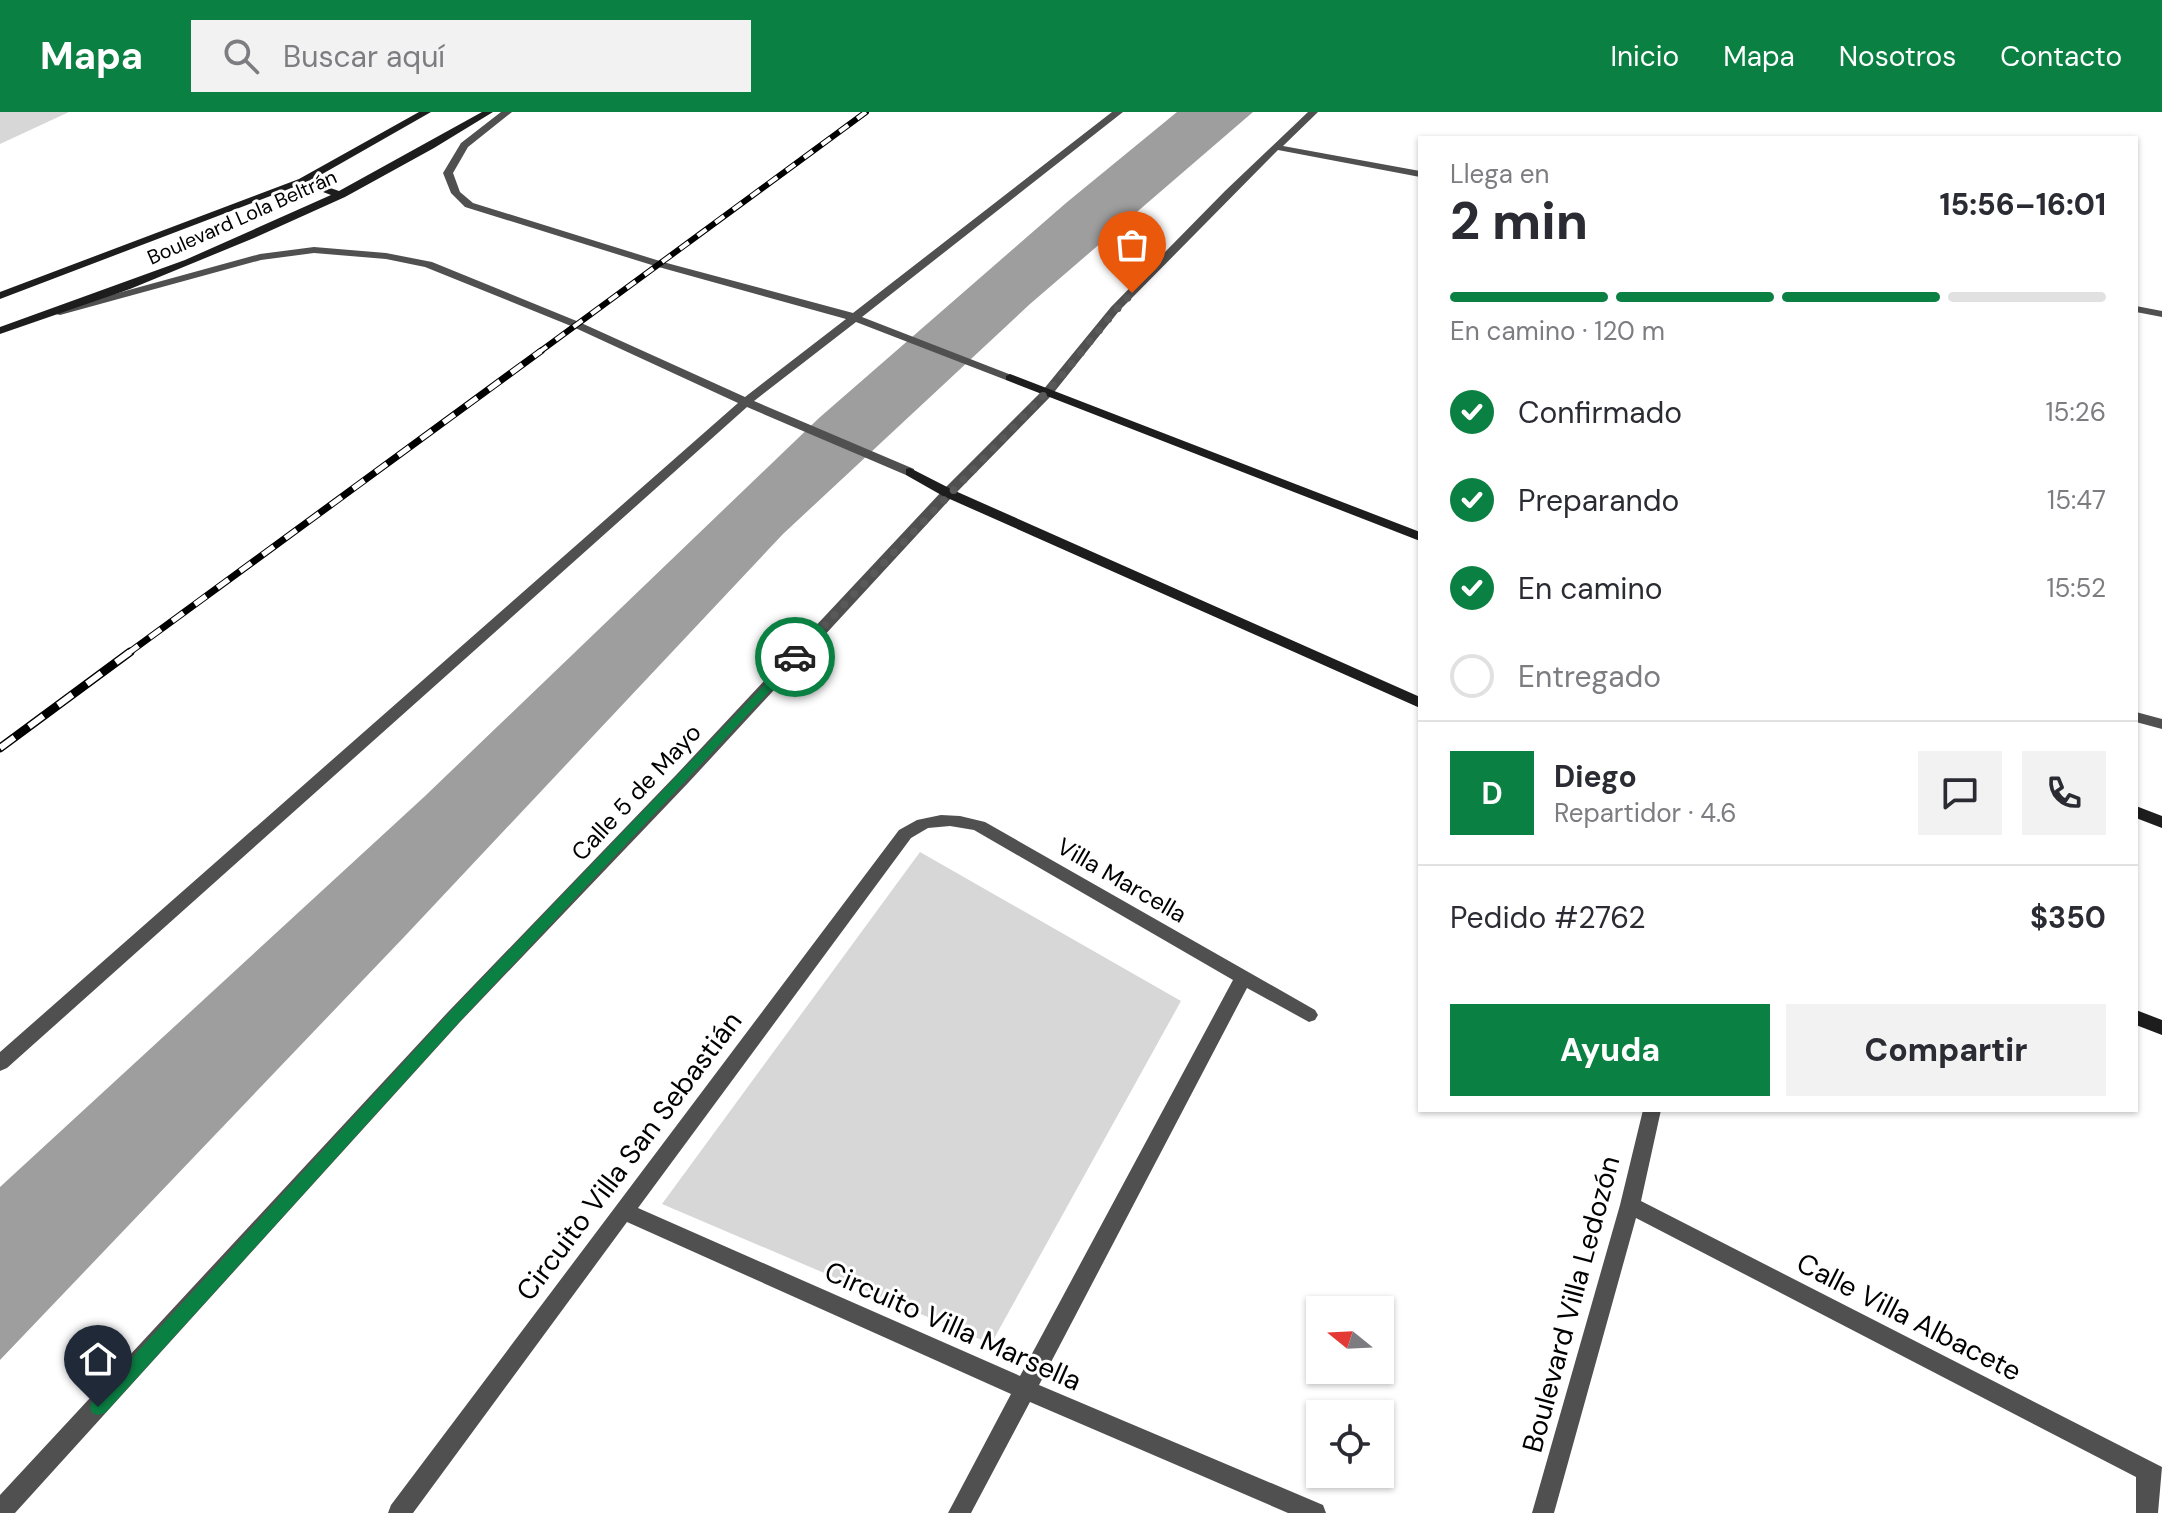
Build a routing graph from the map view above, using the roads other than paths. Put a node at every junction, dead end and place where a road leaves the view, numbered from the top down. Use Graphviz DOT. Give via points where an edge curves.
graph roads {
  1 [pos="426,112"];
  2 [pos="488,112"];
  3 [pos="507,112"];
  4 [pos="1118,112"];
  5 [pos="1313,112"];
  6 [pos="1275,147"];
  7 [pos="1418,174"];
  8 [pos="302,181"];
  9 [pos="341,195"];
  10 [pos="0,296"];
  11 [pos="2138,309"];
  12 [pos="2162,314"];
  13 [pos="39,318"];
  14 [pos="860,320"];
  15 [pos="0,331"];
  16 [pos="1010,378"];
  17 [pos="1047,393"];
  18 [pos="746,402"];
  19 [pos="910,472"];
  20 [pos="948,493"];
  21 [pos="1418,536"];
  22 [pos="1418,702"];
  23 [pos="2138,718"];
  24 [pos="2162,724"];
  25 [pos="2138,813"];
  26 [pos="2162,822"];
  27 [pos="905,834"];
  28 [pos="1243,978"];
  29 [pos="1309,1015"];
  30 [pos="2138,1018"];
  31 [pos="2162,1028"];
  32 [pos="0,1063"];
  33 [pos="1652,1112"];
  34 [pos="1630,1205"];
  35 [pos="623,1211"];
  36 [pos="1024,1389"];
  37 [pos="2154,1475"];
  38 [pos="0,1512"];
  39 [pos="399,1513"];
  40 [pos="959,1513"];
  41 [pos="1315,1513"];
  42 [pos="1543,1513"];
  43 [pos="2147,1513"];
  1 -- 8 [label="main road, Boulevard Lola Beltrán"];
  2 -- 9 [label="main road, Boulevard Lola Beltrán"];
  3 -- 14 [label="street" via="453,158 448,173 456,193 469,205"];
  4 -- 14 [label="street"];
  5 -- 6 [label="street, Calle 5 de Mayo"];
  6 -- 7 [label="street"];
  6 -- 17 [label="street, Calle 5 de Mayo" via="1115,309"];
  8 -- 9 [label="main road"];
  8 -- 10 [label="main road, Boulevard Lola Beltrán"];
  9 -- 13 [label="main road, Boulevard Lola Beltrán" via="244,240"];
  11 -- 12 [label="street"];
  13 -- 15 [label="main road, Boulevard Lola Beltrán"];
  13 -- 18 [label="street" via="260,257 314,250 366,252 428,264"];
  14 -- 16 [label="street"];
  14 -- 18 [label="street"];
  16 -- 17 [label="main road"];
  17 -- 20 [label="street, Calle 5 de Mayo"];
  17 -- 21 [label="main road"];
  18 -- 19 [label="street"];
  18 -- 32 [label="street"];
  19 -- 20 [label="main road"];
  20 -- 22 [label="main road"];
  20 -- 38 [label="street, Calle 5 de Mayo" via="454,1017"];
  23 -- 24 [label="street"];
  25 -- 26 [label="main road"];
  27 -- 28 [label="street, Villa Marcella" via="932,820 979,826"];
  27 -- 35 [label="street, Circuito Villa San Sebastián"];
  28 -- 29 [label="street, Villa Marcella"];
  28 -- 36 [label="street"];
  30 -- 31 [label="main road"];
  33 -- 34 [label="street, Boulevard Villa Ledozón"];
  34 -- 37 [label="street, Calle Villa Albacete"];
  34 -- 42 [label="street, Boulevard Villa Ledozón"];
  35 -- 36 [label="street, Circuito Villa Marsella"];
  35 -- 39 [label="street, Circuito Villa San Sebastián"];
  36 -- 40 [label="street"];
  36 -- 41 [label="street, Circuito Villa Marsella"];
  37 -- 43 [label="street"];
}
